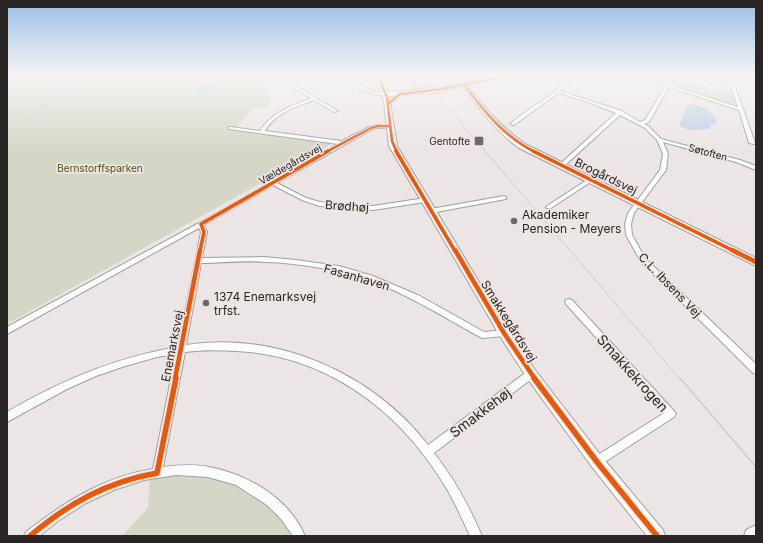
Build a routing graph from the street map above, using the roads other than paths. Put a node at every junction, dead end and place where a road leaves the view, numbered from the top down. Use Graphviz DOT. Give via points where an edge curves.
graph roads {
  1 [pos="310,100"];
  2 [pos="316,100"];
  3 [pos="387,100"];
  4 [pos="392,100"];
  5 [pos="476,100"];
  6 [pos="544,100"];
  7 [pos="585,100"];
  8 [pos="659,100"];
  9 [pos="713,100"];
  10 [pos="737,100"];
  11 [pos="388,104"];
  12 [pos="740,109"];
  13 [pos="336,111"];
  14 [pos="620,112"];
  15 [pos="512,124"];
  16 [pos="641,124"];
  17 [pos="389,126"];
  18 [pos="232,128"];
  19 [pos="262,132"];
  20 [pos="660,140"];
  21 [pos="343,143"];
  22 [pos="752,143"];
  23 [pos="561,166"];
  24 [pos="756,168"];
  25 [pos="590,180"];
  26 [pos="273,183"];
  27 [pos="504,198"];
  28 [pos="425,200"];
  29 [pos="637,203"];
  30 [pos="550,207"];
  31 [pos="431,211"];
  32 [pos="201,224"];
  33 [pos="199,261"];
  34 [pos="756,262"];
  35 [pos="569,302"];
  36 [pos="7,331"];
  37 [pos="504,333"];
  38 [pos="182,350"];
  39 [pos="755,368"];
  40 [pos="531,374"];
  41 [pos="7,417"];
  42 [pos="428,451"];
  43 [pos="597,462"];
  44 [pos="157,473"];
  45 [pos="756,533"];
  46 [pos="30,536"];
  47 [pos="299,536"];
  48 [pos="476,536"];
  49 [pos="657,536"];
  50 [pos="752,536"];
  1 -- 19 [label="street" via="277,114 268,121"];
  2 -- 13 [label="street"];
  3 -- 11 [label="street, Smakkegårdsvej"];
  4 -- 11 [label="street"];
  5 -- 23 [label="street, Brogårdsvej" via="509,137"];
  6 -- 15 [label="street"];
  7 -- 14 [label="street"];
  8 -- 16 [label="street" via="647,120"];
  9 -- 12 [label="street"];
  10 -- 12 [label="street"];
  11 -- 17 [label="street, Smakkegårdsvej"];
  12 -- 22 [label="street"];
  14 -- 16 [label="street"];
  14 -- 23 [label="street"];
  16 -- 20 [label="street"];
  17 -- 21 [label="street, Vældegårdsvej" via="371,128"];
  17 -- 28 [label="street, Smakkegårdsvej" via="393,146"];
  18 -- 19 [label="street"];
  19 -- 21 [label="street"];
  20 -- 24 [label="street, Søtoften"];
  20 -- 29 [label="street, C.L. Ibsens Vej" via="666,164"];
  21 -- 26 [label="street, Vældegårdsvej"];
  23 -- 25 [label="street, Brogårdsvej"];
  25 -- 29 [label="street, Brogårdsvej"];
  25 -- 30 [label="street"];
  26 -- 28 [label="street, Brødhøj" via="319,204 373,208"];
  26 -- 32 [label="street, Vældegårdsvej"];
  27 -- 31 [label="street"];
  28 -- 31 [label="street, Smakkegårdsvej"];
  29 -- 34 [label="street, Brogårdsvej"];
  29 -- 39 [label="street, C.L. Ibsens Vej" via="628,224 629,235 643,260"];
  31 -- 37 [label="street, Smakkegårdsvej"];
  32 -- 33 [label="street, Enemarksvej" via="204,232"];
  32 -- 36 [label="street, Vældegårdsvej"];
  33 -- 37 [label="street, Fasanhaven" via="264,259 339,269 370,278 411,295 483,335"];
  33 -- 38 [label="street, Enemarksvej"];
  35 -- 43 [label="street, Smakkekrogen" via="671,414"];
  37 -- 40 [label="street, Smakkegårdsvej"];
  38 -- 41 [label="street" via="149,355 90,374"];
  38 -- 42 [label="street" via="226,346 253,348 312,362 373,396 401,421"];
  38 -- 44 [label="street, Enemarksvej"];
  40 -- 42 [label="street, Smakkehøj"];
  40 -- 43 [label="street, Smakkegårdsvej"];
  42 -- 48 [label="street" via="453,488"];
  43 -- 49 [label="street, Smakkegårdsvej"];
  44 -- 46 [label="street" via="125,480 97,491 69,507"];
  44 -- 47 [label="street" via="187,470 216,473 242,482 266,496 287,517"];
  45 -- 50 [label="street"];
}
